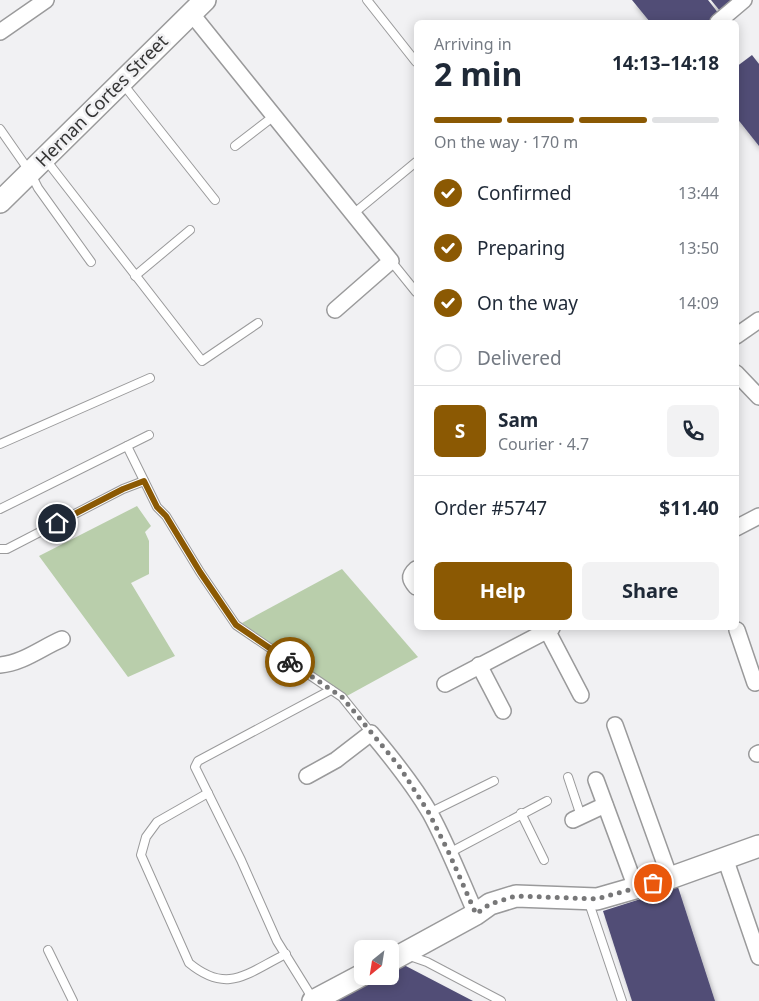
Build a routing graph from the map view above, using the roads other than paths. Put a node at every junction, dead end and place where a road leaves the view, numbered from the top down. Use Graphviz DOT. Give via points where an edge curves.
graph roads {
  1 [pos="46,0"];
  2 [pos="367,0"];
  3 [pos="744,0"];
  4 [pos="198,7"];
  5 [pos="720,20"];
  6 [pos="0,32"];
  7 [pos="414,59"];
  8 [pos="121,83"];
  9 [pos="274,116"];
  10 [pos="0,129"];
  11 [pos="235,146"];
  12 [pos="414,164"];
  13 [pos="38,165"];
  14 [pos="215,200"];
  15 [pos="0,202"];
  16 [pos="353,214"];
  17 [pos="190,230"];
  18 [pos="391,260"];
  19 [pos="91,262"];
  20 [pos="135,276"];
  21 [pos="414,289"];
  22 [pos="335,310"];
  23 [pos="759,320"];
  24 [pos="258,323"];
  25 [pos="739,334"];
  26 [pos="739,376"];
  27 [pos="150,378"];
  28 [pos="759,397"];
  29 [pos="149,435"];
  30 [pos="0,444"];
  31 [pos="127,446"];
  32 [pos="144,481"];
  33 [pos="0,510"];
  34 [pos="759,517"];
  35 [pos="739,527"];
  36 [pos="0,549"];
  37 [pos="414,571"];
  38 [pos="414,585"];
  39 [pos="548,630"];
  40 [pos="550,630"];
  41 [pos="737,630"];
  42 [pos="62,639"];
  43 [pos="0,665"];
  44 [pos="479,665"];
  45 [pos="759,681"];
  46 [pos="445,684"];
  47 [pos="332,690"];
  48 [pos="581,695"];
  49 [pos="503,711"];
  50 [pos="615,725"];
  51 [pos="371,733"];
  52 [pos="307,776"];
  53 [pos="568,777"];
  54 [pos="494,780"];
  55 [pos="596,780"];
  56 [pos="208,793"];
  57 [pos="547,800"];
  58 [pos="605,805"];
  59 [pos="429,813"];
  60 [pos="521,814"];
  61 [pos="577,818"];
  62 [pos="759,846"];
  63 [pos="449,853"];
  64 [pos="725,858"];
  65 [pos="544,860"];
  66 [pos="670,878"];
  67 [pos="636,888"];
  68 [pos="588,900"];
  69 [pos="476,914"];
  70 [pos="48,950"];
  71 [pos="286,954"];
  72 [pos="399,956"];
  73 [pos="399,957"];
  74 [pos="759,957"];
  75 [pos="354,979"];
  76 [pos="73,1001"];
  77 [pos="314,1001"];
  78 [pos="501,1001"];
  79 [pos="622,1001"];
  1 -- 6 [label="street"];
  2 -- 7 [label="lane"];
  3 -- 5 [label="street"];
  4 -- 8 [label="street, Hernan Cortes Street"];
  4 -- 9 [label="street"];
  8 -- 13 [label="street, Hernan Cortes Street"];
  8 -- 14 [label="lane"];
  9 -- 11 [label="lane"];
  9 -- 16 [label="street"];
  10 -- 13 [label="lane"];
  12 -- 16 [label="lane"];
  13 -- 15 [label="street, Hernan Cortes Street"];
  13 -- 19 [label="lane" via="38,188"];
  13 -- 20 [label="lane"];
  16 -- 18 [label="street"];
  17 -- 20 [label="lane"];
  18 -- 21 [label="lane"];
  18 -- 22 [label="street"];
  20 -- 24 [label="lane" via="202,361"];
  23 -- 25 [label="street"];
  26 -- 28 [label="street"];
  27 -- 30 [label="lane"];
  29 -- 31 [label="lane"];
  31 -- 32 [label="lane"];
  31 -- 33 [label="lane"];
  32 -- 36 [label="lane" via="7,549"];
  32 -- 47 [label="lane" via="157,507 236,625"];
  34 -- 35 [label="street"];
  37 -- 38 [label="street" via="410,574"];
  39 -- 44 [label="street"];
  40 -- 48 [label="street"];
  41 -- 45 [label="street" via="755,683"];
  42 -- 43 [label="street" via="11,664"];
  44 -- 46 [label="street"];
  44 -- 49 [label="street"];
  47 -- 51 [label="lane" via="342,697"];
  47 -- 56 [label="lane" via="198,761 195,767"];
  50 -- 66 [label="street"];
  51 -- 52 [label="street" via="336,760"];
  51 -- 59 [label="street" via="399,766"];
  53 -- 61 [label="lane"];
  54 -- 59 [label="lane"];
  55 -- 58 [label="street"];
  56 -- 71 [label="lane"];
  56 -- 71 [label="lane" via="158,822 146,837 141,855 189,963 202,974 234,980"];
  57 -- 60 [label="lane"];
  58 -- 61 [label="street"];
  58 -- 67 [label="street"];
  59 -- 63 [label="street"];
  60 -- 63 [label="lane"];
  60 -- 65 [label="lane"];
  62 -- 64 [label="street"];
  63 -- 69 [label="street"];
  64 -- 66 [label="street"];
  64 -- 74 [label="street"];
  66 -- 67 [label="street"];
  67 -- 68 [label="street"];
  68 -- 69 [label="street" via="516,896 490,904"];
  68 -- 79 [label="lane"];
  69 -- 72 [label="street"];
  70 -- 76 [label="lane"];
  71 -- 77 [label="lane"];
  73 -- 78 [label="lane" via="427,962"];
  75 -- 77 [label="street"];
}
